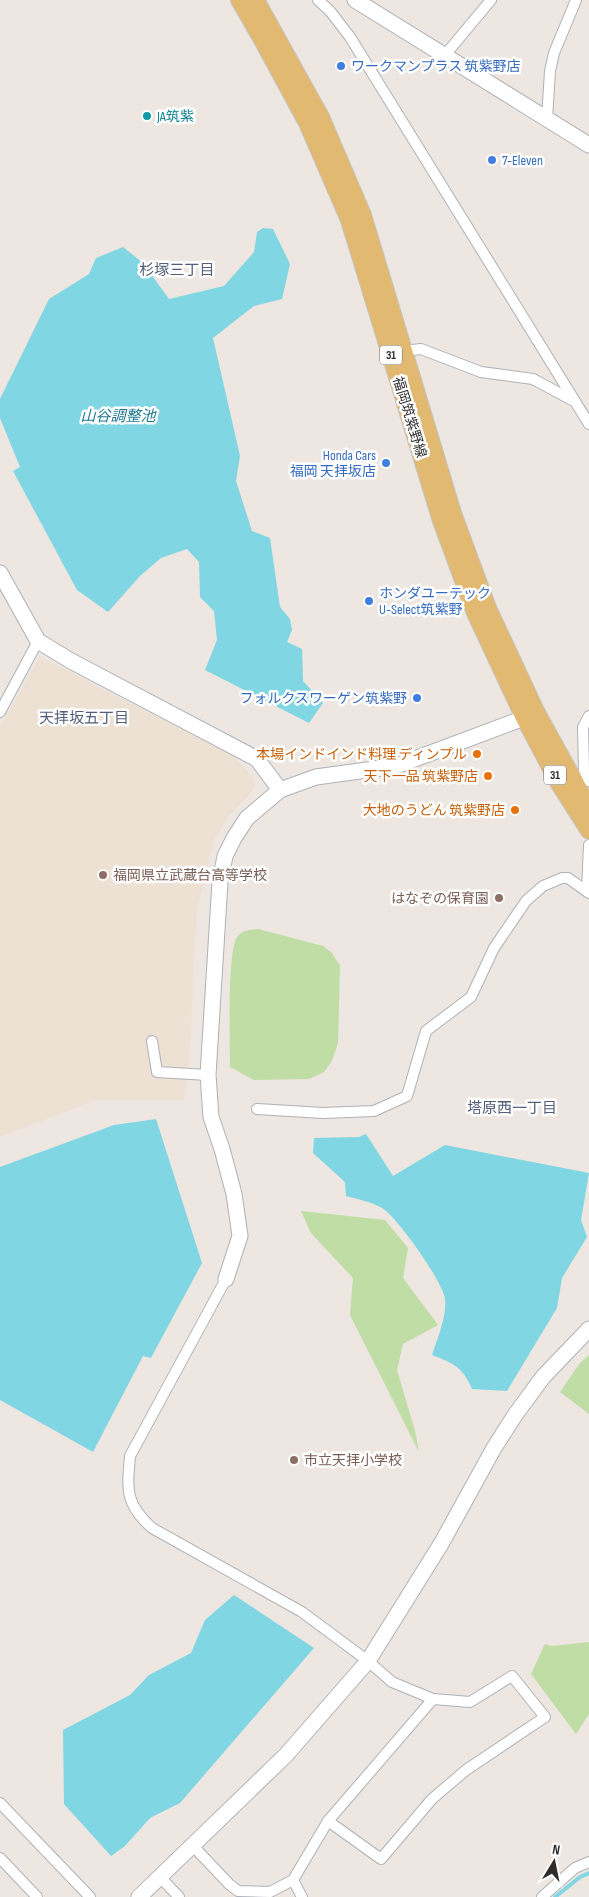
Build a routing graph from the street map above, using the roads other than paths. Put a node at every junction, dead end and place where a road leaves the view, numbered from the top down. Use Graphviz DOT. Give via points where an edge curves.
graph roads {
  1 [pos="239,0"];
  2 [pos="256,0"];
  3 [pos="318,0"];
  4 [pos="355,0"];
  5 [pos="491,0"];
  6 [pos="576,0"];
  7 [pos="445,55"];
  8 [pos="547,119"];
  9 [pos="589,145"];
  10 [pos="403,351"];
  11 [pos="573,400"];
  12 [pos="589,424"];
  13 [pos="0,574"];
  14 [pos="4,594"];
  15 [pos="38,642"];
  16 [pos="0,712"];
  17 [pos="530,715"];
  18 [pos="589,716"];
  19 [pos="589,781"];
  20 [pos="280,790"];
  21 [pos="589,802"];
  22 [pos="589,806"];
  23 [pos="589,831"];
  24 [pos="589,845"];
  25 [pos="588,892"];
  26 [pos="152,1041"];
  27 [pos="208,1075"];
  28 [pos="258,1110"];
  29 [pos="226,1278"];
  30 [pos="589,1329"];
  31 [pos="368,1661"];
  32 [pos="433,1699"];
  33 [pos="0,1803"];
  34 [pos="328,1821"];
  35 [pos="193,1846"];
  36 [pos="0,1858"];
  37 [pos="589,1862"];
  38 [pos="160,1877"];
  39 [pos="292,1880"];
  40 [pos="37,1897"];
  41 [pos="90,1897"];
  42 [pos="139,1897"];
  43 [pos="179,1897"];
  44 [pos="302,1897"];
  45 [pos="542,1897"];
  1 -- 17 [label="main road, 福岡筑紫野線 / 31" via="307,123 349,220 447,537 474,613"];
  2 -- 10 [label="main road, 福岡筑紫野線 / 31" via="321,118 362,215"];
  3 -- 11 [label="street" via="350,37"];
  4 -- 7 [label="street"];
  5 -- 7 [label="street"];
  6 -- 8 [label="street" via="554,53"];
  7 -- 8 [label="street"];
  8 -- 9 [label="street"];
  10 -- 11 [label="street" via="421,349 481,372 533,379"];
  10 -- 17 [label="main road, 福岡筑紫野線 / 31" via="470,564"];
  11 -- 12 [label="street"];
  13 -- 14 [label="street"];
  14 -- 15 [label="street"];
  15 -- 16 [label="street"];
  15 -- 20 [label="street" via="257,759"];
  17 -- 20 [label="street" via="396,766 316,777"];
  17 -- 22 [label="main road, 福岡筑紫野線 / 31"];
  17 -- 23 [label="main road, 福岡筑紫野線 / 31" via="560,784"];
  18 -- 19 [label="street" via="583,727 584,770"];
  20 -- 27 [label="street" via="247,818 225,856 220,882"];
  21 -- 22 [label="street"];
  24 -- 25 [label="street"];
  25 -- 28 [label="street" via="568,878 562,878 543,886 526,901 494,948 471,997 426,1031 407,1096 374,1111"];
  26 -- 27 [label="street" via="157,1072"];
  27 -- 29 [label="street" via="210,1117 234,1194 240,1236"];
  29 -- 31 [label="street" via="130,1456 128,1482 132,1504 152,1528 302,1612"];
  30 -- 31 [label="street" via="514,1415 442,1544"];
  31 -- 32 [label="street" via="392,1682"];
  31 -- 35 [label="street" via="286,1755"];
  32 -- 34 [label="street"];
  32 -- 34 [label="street" via="470,1702 512,1676 545,1717 466,1770 432,1798 381,1859"];
  33 -- 41 [label="street"];
  34 -- 39 [label="street"];
  35 -- 38 [label="street"];
  35 -- 39 [label="street" via="238,1891 270,1892"];
  36 -- 40 [label="street"];
  37 -- 45 [label="street" via="575,1868"];
  38 -- 42 [label="street"];
  38 -- 43 [label="street"];
  39 -- 44 [label="street"];
}
